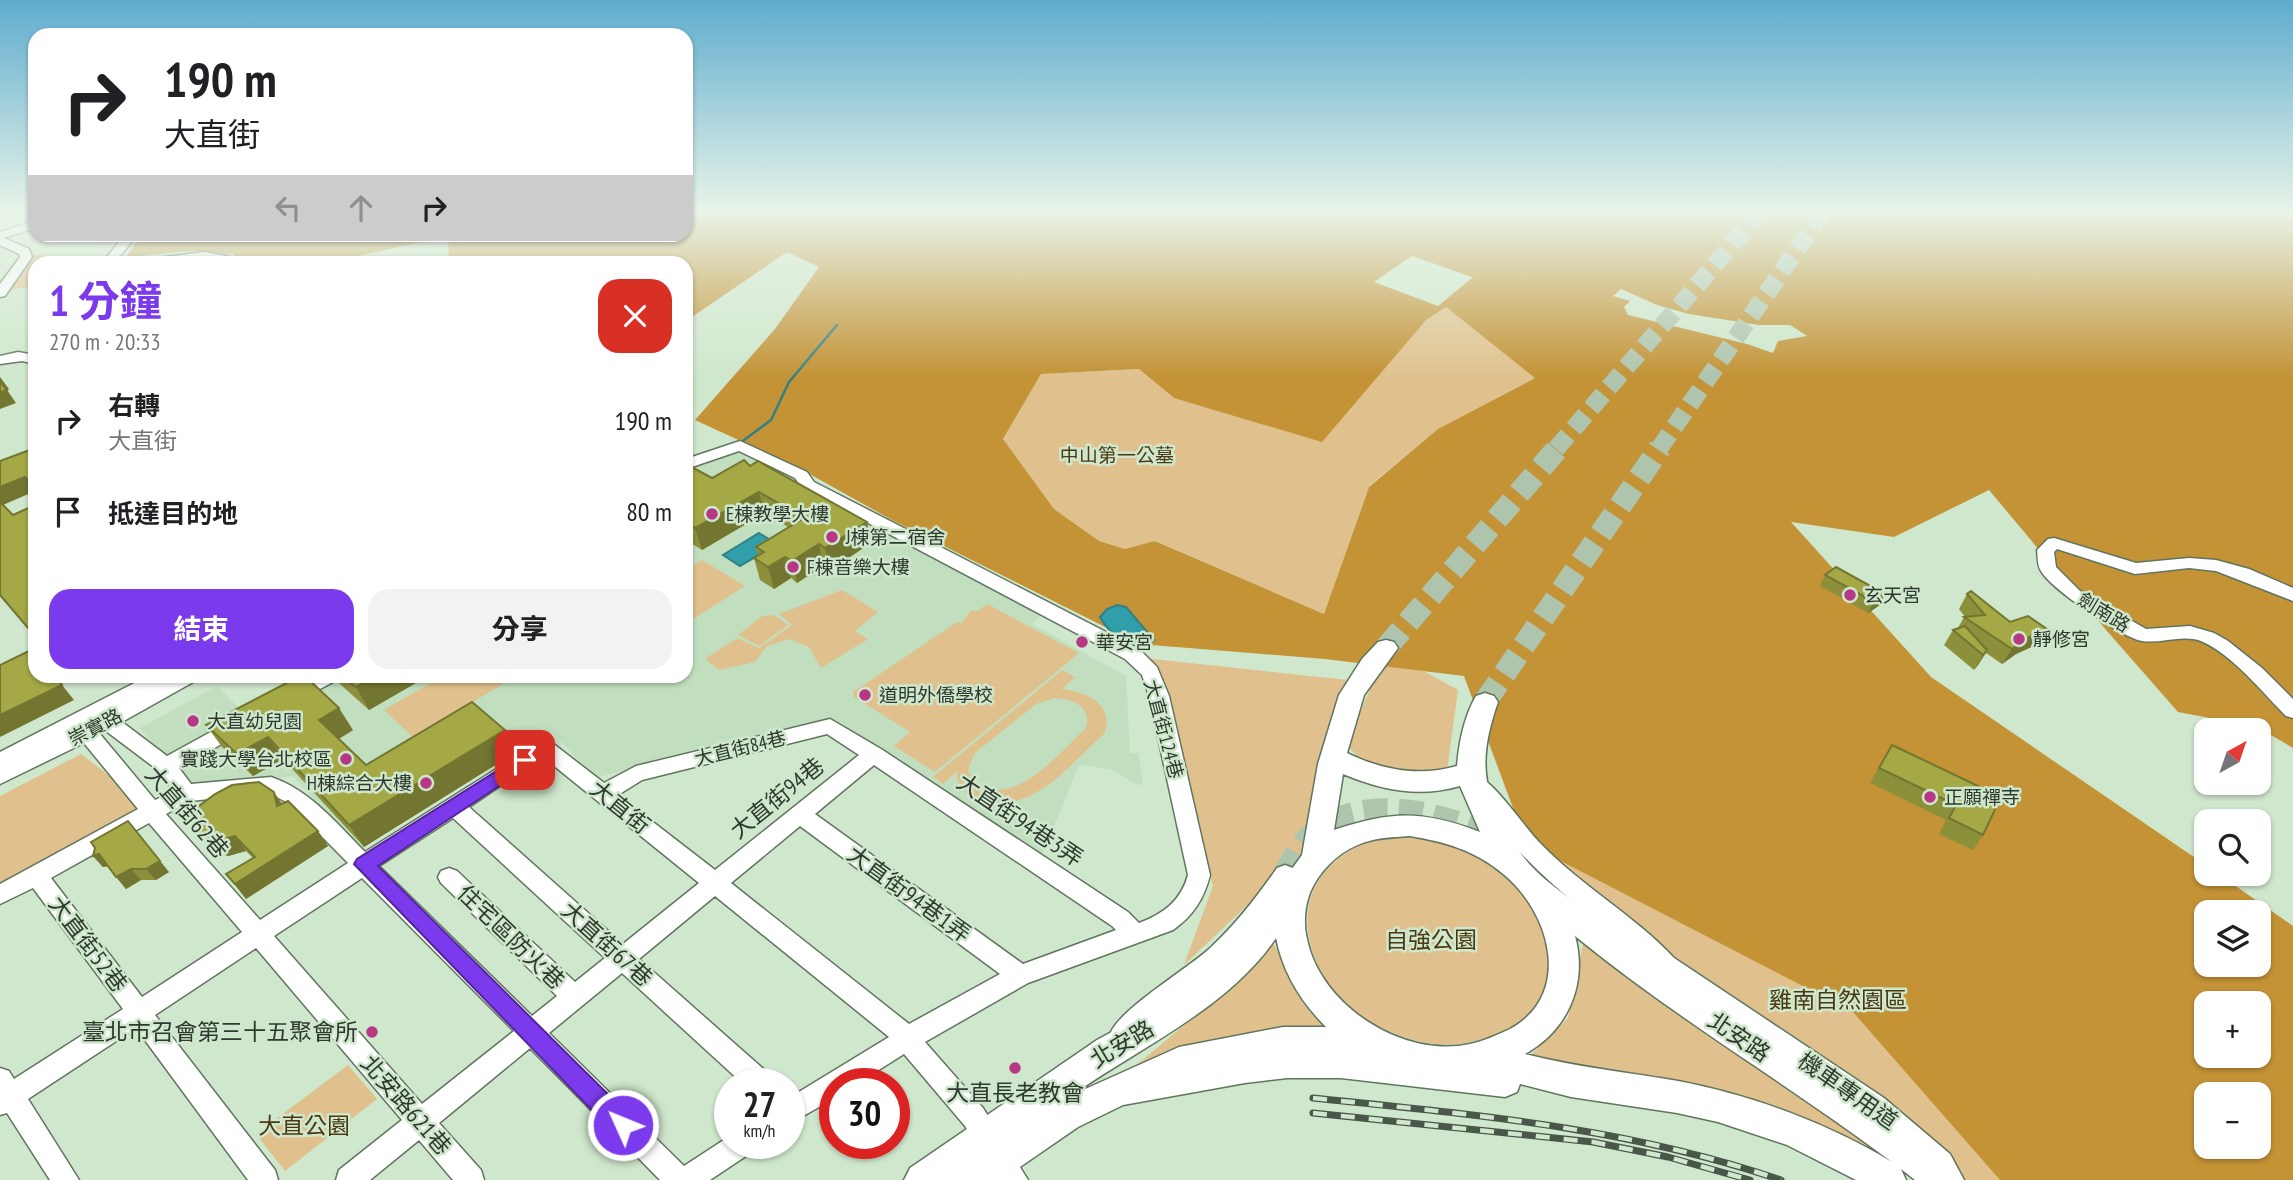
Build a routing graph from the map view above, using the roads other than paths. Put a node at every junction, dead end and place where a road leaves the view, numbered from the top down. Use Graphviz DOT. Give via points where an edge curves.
graph roads {
  1 [pos="19,267"];
  2 [pos="0,293"];
  3 [pos="28,357"];
  4 [pos="0,360"];
  5 [pos="693,461"];
  6 [pos="2293,595"];
  7 [pos="1386,648"];
  8 [pos="151,683"];
  9 [pos="173,683"];
  10 [pos="315,683"];
  11 [pos="282,701"];
  12 [pos="1485,702"];
  13 [pos="2293,711"];
  14 [pos="258,714"];
  15 [pos="92,722"];
  16 [pos="873,754"];
  17 [pos="1334,758"];
  18 [pos="0,761"];
  19 [pos="166,766"];
  20 [pos="1469,773"];
  21 [pos="0,776"];
  22 [pos="186,793"];
  23 [pos="604,793"];
  24 [pos="454,806"];
  25 [pos="151,811"];
  26 [pos="799,814"];
  27 [pos="364,864"];
  28 [pos="1300,872"];
  29 [pos="1528,874"];
  30 [pos="36,875"];
  31 [pos="449,877"];
  32 [pos="714,883"];
  33 [pos="0,895"];
  34 [pos="259,934"];
  35 [pos="1135,934"];
  36 [pos="622,957"];
  37 [pos="1666,965"];
  38 [pos="1020,975"];
  39 [pos="573,996"];
  40 [pos="139,1012"];
  41 [pos="529,1033"];
  42 [pos="908,1039"];
  43 [pos="1390,1047"];
  44 [pos="1466,1060"];
  45 [pos="744,1068"];
  46 [pos="862,1068"];
  47 [pos="1571,1081"];
  48 [pos="1118,1090"];
  49 [pos="4,1093"];
  50 [pos="421,1122"];
  51 [pos="1000,1158"];
  52 [pos="719,1159"];
  53 [pos="66,1180"];
  54 [pos="265,1180"];
  55 [pos="349,1180"];
  56 [pos="471,1180"];
  57 [pos="679,1180"];
  58 [pos="687,1180"];
  59 [pos="922,1180"];
  60 [pos="971,1180"];
  61 [pos="1888,1180"];
  62 [pos="1944,1180"];
  63 [pos="1951,1180"];
  1 -- 2 [label="street"];
  3 -- 4 [label="street"];
  5 -- 35 [label="street, 大直街124巷" via="740,446 1144,664 1160,696 1199,875 1195,893 1181,912"];
  6 -- 13 [label="street, 劍南路" via="2249,575 2211,565 2135,568 2054,543 2045,550 2049,569 2074,595 2143,635 2190,632 2208,637 2255,673"];
  7 -- 17 [label="main road" via="1361,678 1348,703"];
  8 -- 15 [label="street, 崇實路"];
  9 -- 15 [label="street, 崇實路"];
  10 -- 11 [label="street"];
  12 -- 20 [label="main road" via="1472,735"];
  14 -- 19 [label="street"];
  15 -- 18 [label="street, 崇實路"];
  15 -- 19 [label="street"];
  15 -- 21 [label="street, 崇實路"];
  15 -- 25 [label="street, 大直街62巷"];
  16 -- 23 [label="street, 大直街84巷" via="830,726 636,774"];
  16 -- 26 [label="street, 大直街94巷"];
  16 -- 35 [label="street, 大直街94巷3弄" via="1120,919"];
  17 -- 20 [label="main road" via="1372,776 1429,783"];
  17 -- 28 [label="main road"];
  19 -- 22 [label="street"];
  20 -- 29 [label="main road" via="1483,816"];
  20 -- 37 [label="street, 機車專用道" via="1531,852"];
  22 -- 25 [label="street"];
  22 -- 27 [label="street" via="271,785 298,798"];
  23 -- 24 [label="street, 大直街" via="544,747"];
  23 -- 32 [label="street, 大直街"];
  24 -- 27 [label="street, 大直街"];
  24 -- 36 [label="street, 大直街67巷"];
  25 -- 30 [label="street"];
  25 -- 34 [label="street, 大直街62巷"];
  26 -- 32 [label="street, 大直街94巷"];
  26 -- 38 [label="street, 大直街94巷1弄"];
  27 -- 34 [label="street, 大直街"];
  27 -- 41 [label="street"];
  28 -- 29 [label="main road, 北安路" via="1342,839 1374,828 1410,825 1483,845"];
  28 -- 43 [label="main road, 北安路" via="1290,907 1289,933 1296,961 1310,988 1331,1012 1358,1034"];
  28 -- 51 [label="main road, 北安路" via="1261,936 1230,968 1174,1014 1108,1051"];
  29 -- 37 [label="street, 機車專用道"];
  29 -- 44 [label="main road, 北安路" via="1554,915 1563,942 1560,996 1546,1020 1525,1039 1498,1053"];
  29 -- 62 [label="main road, 北安路" via="1654,980 1848,1109"];
  30 -- 33 [label="street"];
  30 -- 40 [label="street, 大直街52巷"];
  31 -- 39 [label="street, 住宅區防火巷"];
  32 -- 36 [label="street, 大直街94巷"];
  32 -- 42 [label="street, 大直街"];
  34 -- 40 [label="street, 大直街"];
  34 -- 50 [label="street, 北安路621巷"];
  35 -- 38 [label="street, 大直街124巷"];
  36 -- 39 [label="street, 大直街94巷"];
  36 -- 45 [label="street, 大直街67巷"];
  37 -- 63 [label="street, 機車專用道" via="1875,1107 1941,1163"];
  38 -- 42 [label="street, 大直街124巷"];
  39 -- 41 [label="street, 大直街94巷"];
  40 -- 49 [label="street, 大直街"];
  40 -- 54 [label="street, 大直街52巷"];
  41 -- 50 [label="street, 大直街94巷"];
  41 -- 57 [label="street"];
  42 -- 46 [label="street, 大直街124巷"];
  42 -- 51 [label="street, 大直街"];
  43 -- 44 [label="main road, 北安路" via="1428,1059"];
  43 -- 48 [label="main road, 北安路" via="1283,1042 1179,1062"];
  44 -- 47 [label="main road, 北安路"];
  47 -- 48 [label="main road" via="1533,1084 1351,1063 1287,1063"];
  47 -- 61 [label="main road, 北安路" via="1692,1100 1783,1128"];
  48 -- 51 [label="main road, 北安路" via="1066,1115"];
  49 -- 53 [label="street"];
  50 -- 55 [label="street, 大直街94巷"];
  50 -- 56 [label="street, 北安路621巷"];
  51 -- 59 [label="main road, 北安路"];
  51 -- 60 [label="main road, 北安路"];
  52 -- 58 [label="street"];
}
